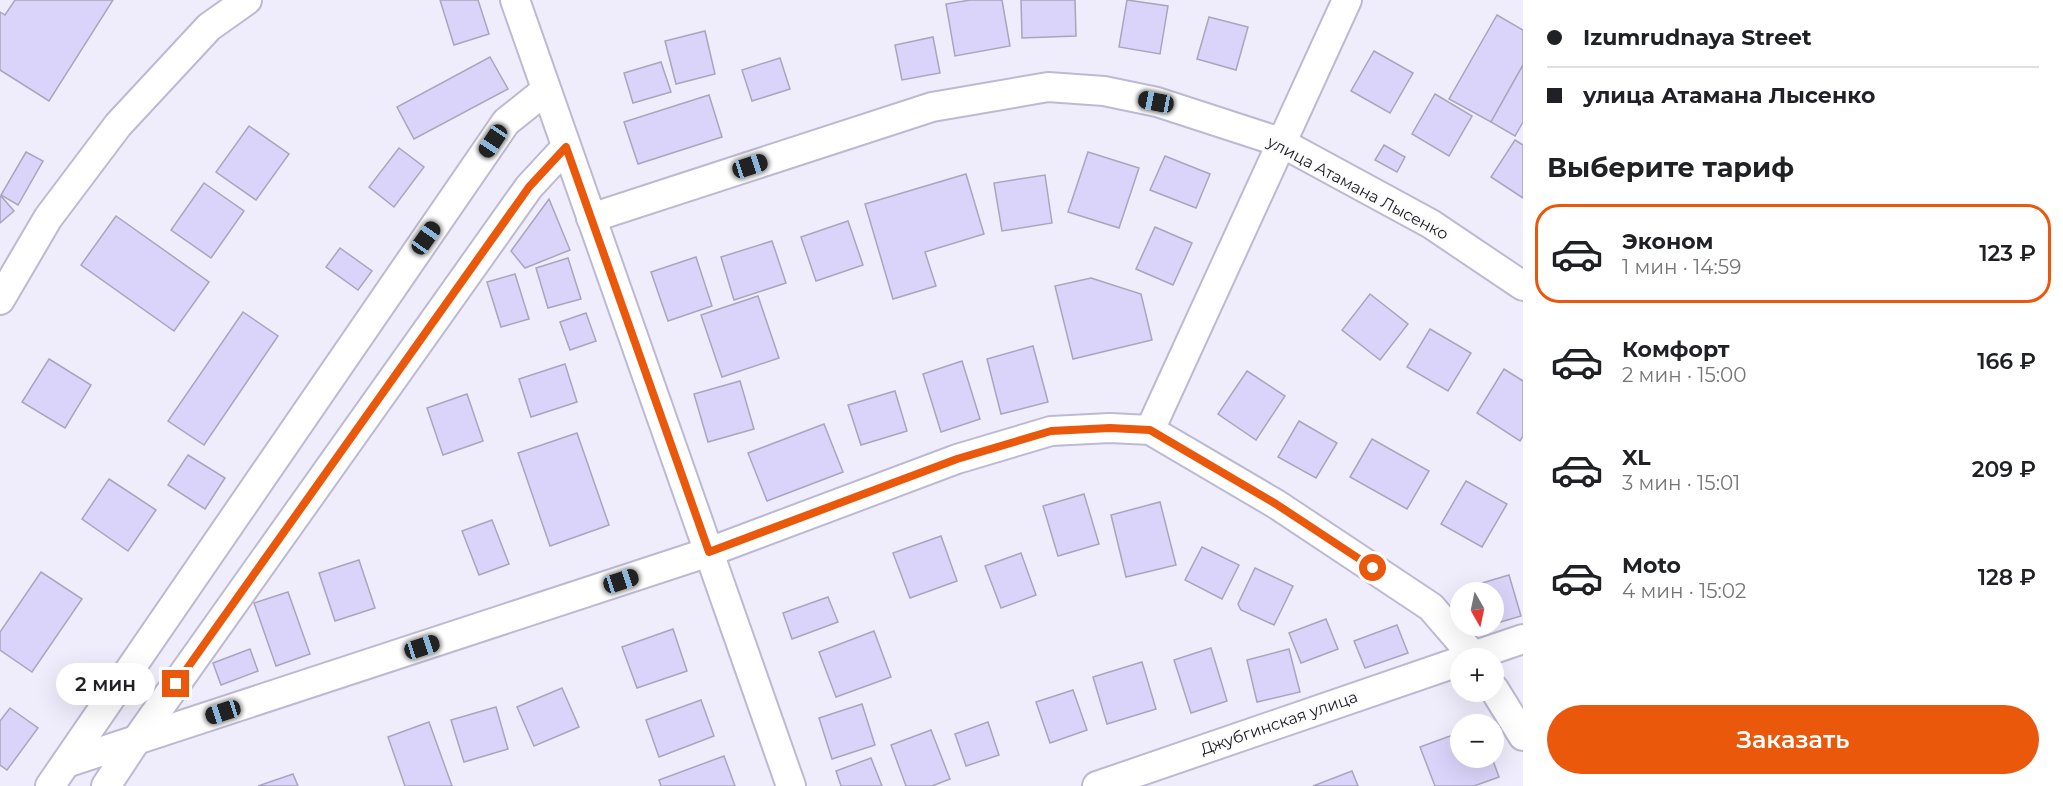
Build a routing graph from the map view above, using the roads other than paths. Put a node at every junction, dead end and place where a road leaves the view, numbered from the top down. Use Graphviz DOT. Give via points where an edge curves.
graph roads {
  1 [pos="247,0"];
  2 [pos="515,0"];
  3 [pos="1347,0"];
  4 [pos="546,90"];
  5 [pos="1280,142"];
  6 [pos="566,147"];
  7 [pos="591,218"];
  8 [pos="1523,286"];
  9 [pos="0,300"];
  10 [pos="1150,430"];
  11 [pos="709,552"];
  12 [pos="1523,639"];
  13 [pos="1462,648"];
  14 [pos="1497,648"];
  15 [pos="1450,665"];
  16 [pos="1502,702"];
  17 [pos="1523,736"];
  18 [pos="135,742"];
  19 [pos="58,775"];
  20 [pos="106,786"];
  21 [pos="791,786"];
  22 [pos="1098,786"];
  1 -- 9 [label="street" via="209,27 118,126 48,218"];
  2 -- 4 [label="street"];
  3 -- 5 [label="street"];
  4 -- 6 [label="street"];
  4 -- 19 [label="street" via="506,122"];
  5 -- 7 [label="street, улица Атамана Лысенко" via="1156,102 1104,91 1048,87 932,107"];
  5 -- 8 [label="street, улица Атамана Лысенко" via="1431,224"];
  5 -- 10 [label="street"];
  6 -- 7 [label="street"];
  6 -- 18 [label="street" via="529,187"];
  7 -- 11 [label="street"];
  10 -- 11 [label="street" via="1051,431 957,459"];
  10 -- 13 [label="street" via="1276,504 1431,607"];
  11 -- 18 [label="street"];
  11 -- 21 [label="street"];
  12 -- 14 [label="street, Джубгинская улица"];
  15 -- 22 [label="street, Джубгинская улица"];
  16 -- 17 [label="street"];
  18 -- 19 [label="street"];
  18 -- 20 [label="street"];
}
